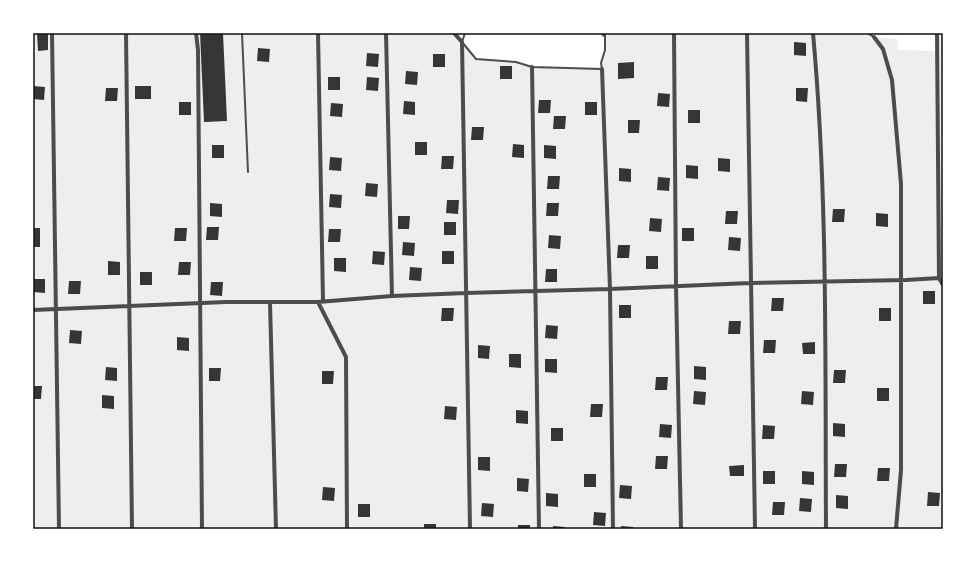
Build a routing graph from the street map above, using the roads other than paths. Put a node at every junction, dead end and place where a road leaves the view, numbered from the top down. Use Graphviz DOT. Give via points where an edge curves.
graph roads {
  1 [pos="52,33"];
  2 [pos="126,33"];
  3 [pos="196,33"];
  4 [pos="242,33"];
  5 [pos="318,33"];
  6 [pos="386,33"];
  7 [pos="454,33"];
  8 [pos="465,33"];
  9 [pos="601,33"];
  10 [pos="674,33"];
  11 [pos="747,33"];
  12 [pos="813,33"];
  13 [pos="867,33"];
  14 [pos="937,33"];
  15 [pos="604,35"];
  16 [pos="874,37"];
  17 [pos="462,42"];
  18 [pos="532,67"];
  19 [pos="602,69"];
  20 [pos="248,172"];
  21 [pos="939,278"];
  22 [pos="900,280"];
  23 [pos="825,281"];
  24 [pos="750,283"];
  25 [pos="943,285"];
  26 [pos="676,286"];
  27 [pos="610,289"];
  28 [pos="536,291"];
  29 [pos="466,293"];
  30 [pos="392,296"];
  31 [pos="323,301"];
  32 [pos="318,302"];
  33 [pos="200,303"];
  34 [pos="270,303"];
  35 [pos="129,306"];
  36 [pos="55,309"];
  37 [pos="33,310"];
  38 [pos="59,529"];
  39 [pos="132,529"];
  40 [pos="202,529"];
  41 [pos="276,529"];
  42 [pos="347,529"];
  43 [pos="470,529"];
  44 [pos="539,529"];
  45 [pos="613,529"];
  46 [pos="681,529"];
  47 [pos="755,529"];
  48 [pos="826,529"];
  49 [pos="896,529"];
  1 -- 36 [label="street"];
  2 -- 35 [label="street"];
  3 -- 33 [label="street"];
  4 -- 20 [label="lane"];
  5 -- 31 [label="street"];
  6 -- 30 [label="street"];
  7 -- 17 [label="street"];
  8 -- 17 [label="lane"];
  9 -- 15 [label="lane"];
  10 -- 26 [label="street"];
  11 -- 24 [label="street"];
  12 -- 23 [label="street" via="818,91"];
  13 -- 16 [label="lane"];
  14 -- 21 [label="street"];
  15 -- 19 [label="lane"];
  16 -- 22 [label="street" via="883,49 892,80 900,184"];
  17 -- 18 [label="lane" via="476,59 516,62"];
  17 -- 29 [label="street"];
  18 -- 19 [label="lane"];
  18 -- 28 [label="street"];
  19 -- 27 [label="street"];
  21 -- 22 [label="street"];
  21 -- 25 [label="street"];
  22 -- 23 [label="street"];
  22 -- 49 [label="street" via="902,470"];
  23 -- 24 [label="street"];
  23 -- 48 [label="street"];
  24 -- 26 [label="street"];
  24 -- 47 [label="street"];
  26 -- 27 [label="street"];
  26 -- 46 [label="street"];
  27 -- 28 [label="street"];
  27 -- 45 [label="street"];
  28 -- 29 [label="street"];
  28 -- 44 [label="street"];
  29 -- 30 [label="street"];
  29 -- 43 [label="street"];
  30 -- 31 [label="street"];
  31 -- 32 [label="street"];
  32 -- 34 [label="street"];
  32 -- 42 [label="street" via="346,357"];
  33 -- 34 [label="street"];
  33 -- 35 [label="street"];
  33 -- 40 [label="street"];
  34 -- 41 [label="street"];
  35 -- 36 [label="street"];
  35 -- 39 [label="street"];
  36 -- 37 [label="street"];
  36 -- 38 [label="street"];
}
